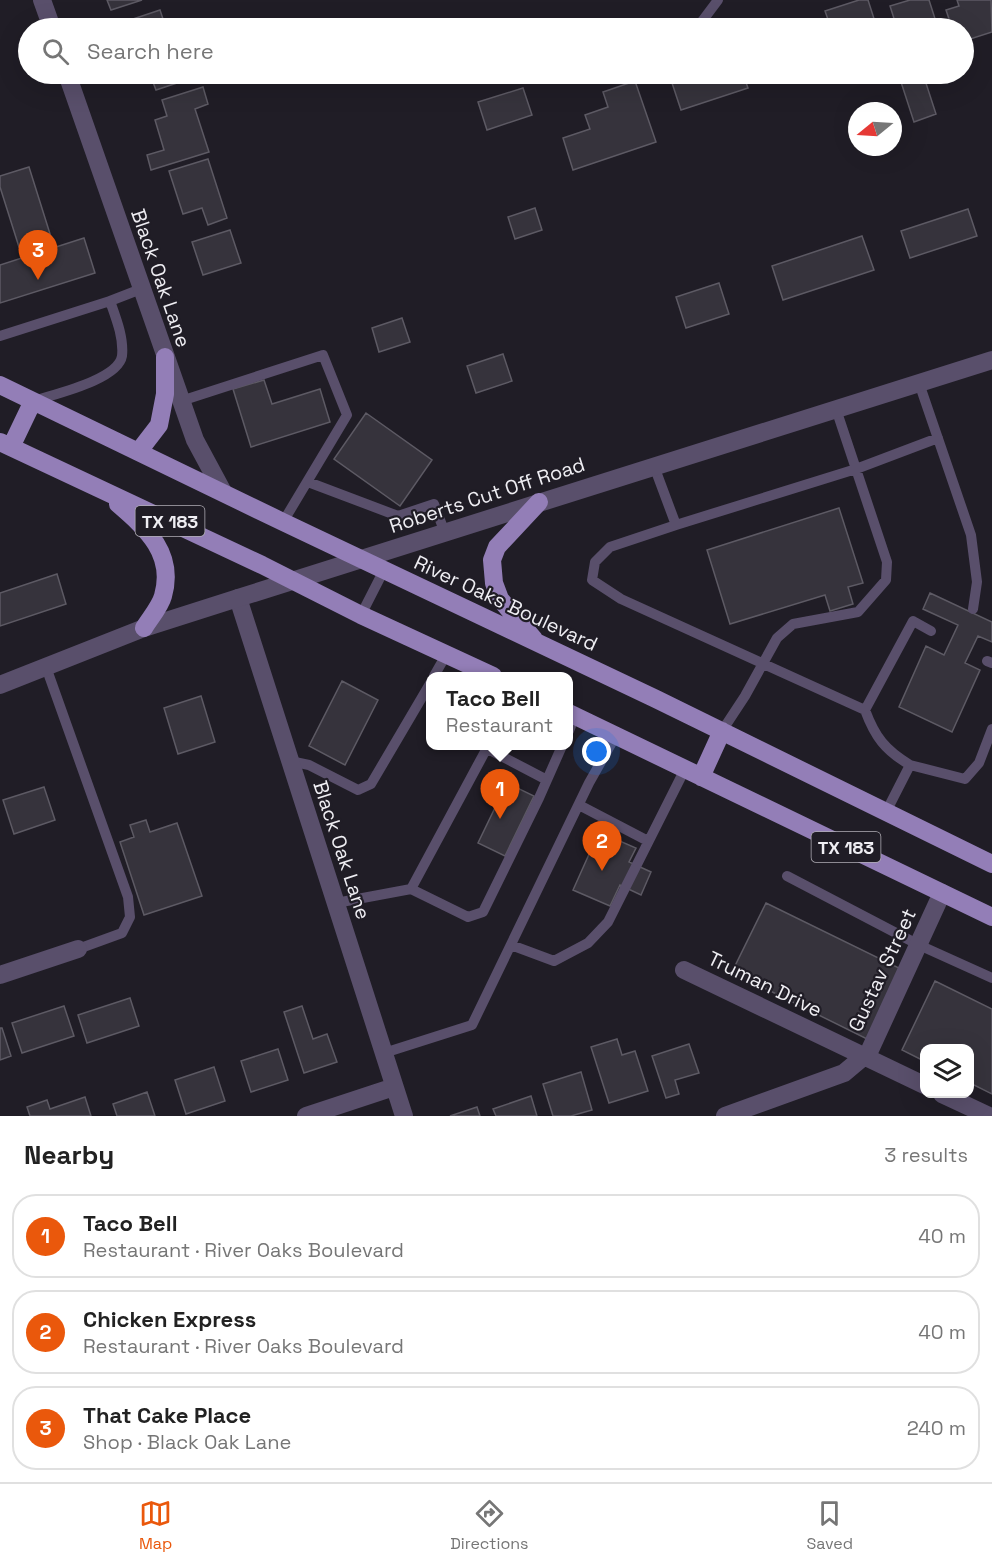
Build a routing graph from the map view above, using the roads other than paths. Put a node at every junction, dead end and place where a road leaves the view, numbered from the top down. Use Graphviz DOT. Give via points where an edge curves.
graph roads {
  1 [pos="42,0"];
  2 [pos="718,0"];
  3 [pos="48,18"];
  4 [pos="704,18"];
  5 [pos="70,84"];
  6 [pos="141,289"];
  7 [pos="110,301"];
  8 [pos="0,336"];
  9 [pos="165,357"];
  10 [pos="992,360"];
  11 [pos="919,383"];
  12 [pos="0,385"];
  13 [pos="33,401"];
  14 [pos="181,401"];
  15 [pos="836,409"];
  16 [pos="938,438"];
  17 [pos="5,445"];
  18 [pos="139,452"];
  19 [pos="654,466"];
  20 [pos="856,469"];
  21 [pos="308,482"];
  22 [pos="99,487"];
  23 [pos="224,492"];
  24 [pos="539,502"];
  25 [pos="283,522"];
  26 [pos="676,525"];
  27 [pos="445,533"];
  28 [pos="362,559"];
  29 [pos="384,570"];
  30 [pos="292,580"];
  31 [pos="238,598"];
  32 [pos="973,609"];
  33 [pos="361,615"];
  34 [pos="144,628"];
  35 [pos="931,631"];
  36 [pos="537,643"];
  37 [pos="446,654"];
  38 [pos="763,664"];
  39 [pos="46,667"];
  40 [pos="436,672"];
  41 [pos="484,672"];
  42 [pos="0,685"];
  43 [pos="426,690"];
  44 [pos="865,710"];
  45 [pos="573,721"];
  46 [pos="992,729"];
  47 [pos="722,731"];
  48 [pos="615,737"];
  49 [pos="485,750"];
  50 [pos="492,750"];
  51 [pos="560,750"];
  52 [pos="290,761"];
  53 [pos="910,765"];
  54 [pos="693,773"];
  55 [pos="547,780"];
  56 [pos="579,805"];
  57 [pos="886,812"];
  58 [pos="648,841"];
  59 [pos="992,864"];
  60 [pos="787,876"];
  61 [pos="411,890"];
  62 [pos="942,893"];
  63 [pos="336,903"];
  64 [pos="992,917"];
  65 [pos="511,945"];
  66 [pos="919,945"];
  67 [pos="78,949"];
  68 [pos="684,970"];
  69 [pos="0,975"];
  70 [pos="992,978"];
  71 [pos="384,1053"];
  72 [pos="865,1056"];
  73 [pos="920,1083"];
  74 [pos="394,1087"];
  75 [pos="951,1098"];
  76 [pos="306,1116"];
  77 [pos="404,1116"];
  78 [pos="725,1116"];
  79 [pos="989,1116"];
  1 -- 3 [label="street"];
  2 -- 4 [label="lane"];
  5 -- 6 [label="street, Black Oak Lane"];
  6 -- 7 [label="lane"];
  6 -- 9 [label="street, Black Oak Lane"];
  7 -- 8 [label="lane"];
  7 -- 13 [label="lane" via="121,334 122,358 112,372"];
  9 -- 14 [label="street, Black Oak Lane"];
  9 -- 18 [label="main road" via="165,394 159,425"];
  10 -- 11 [label="street, Roberts Cut Off Road"];
  11 -- 15 [label="street, Roberts Cut Off Road"];
  11 -- 16 [label="lane"];
  12 -- 13 [label="main road, River Oaks Boulevard / TX 183"];
  13 -- 17 [label="main road"];
  13 -- 18 [label="main road, River Oaks Boulevard / TX 183"];
  14 -- 21 [label="lane" via="323,355 347,415"];
  14 -- 23 [label="street, Black Oak Lane" via="195,440"];
  15 -- 19 [label="street, Roberts Cut Off Road"];
  15 -- 20 [label="lane"];
  16 -- 20 [label="lane"];
  16 -- 32 [label="lane" via="971,535 977,582"];
  17 -- 22 [label="main road, TX 183"];
  18 -- 23 [label="main road, River Oaks Boulevard / TX 183"];
  19 -- 24 [label="street, Roberts Cut Off Road"];
  19 -- 26 [label="lane"];
  20 -- 26 [label="lane"];
  20 -- 38 [label="lane" via="887,562 886,580 858,612 793,624 777,638"];
  21 -- 25 [label="lane"];
  21 -- 27 [label="lane" via="398,516 434,504"];
  22 -- 30 [label="main road, TX 183"];
  22 -- 34 [label="main road" via="144,526 162,552 166,577 163,597"];
  23 -- 25 [label="main road, River Oaks Boulevard / TX 183"];
  24 -- 27 [label="street, Roberts Cut Off Road"];
  24 -- 36 [label="main road" via="497,547 492,560 500,600"];
  25 -- 28 [label="main road, River Oaks Boulevard / TX 183"];
  26 -- 38 [label="lane" via="610,547 595,562 592,580 621,599"];
  27 -- 28 [label="street, Roberts Cut Off Road"];
  28 -- 29 [label="main road, River Oaks Boulevard / TX 183"];
  28 -- 30 [label="street, Roberts Cut Off Road"];
  29 -- 33 [label="lane"];
  29 -- 36 [label="main road, River Oaks Boulevard / TX 183"];
  30 -- 31 [label="street, Roberts Cut Off Road"];
  30 -- 33 [label="main road, TX 183"];
  31 -- 34 [label="street, Roberts Cut Off Road"];
  31 -- 52 [label="street, Black Oak Lane"];
  33 -- 37 [label="main road, TX 183"];
  34 -- 39 [label="street, Roberts Cut Off Road"];
  35 -- 44 [label="lane" via="913,621"];
  36 -- 47 [label="main road, River Oaks Boulevard / TX 183"];
  37 -- 40 [label="lane"];
  37 -- 41 [label="main road, TX 183"];
  38 -- 44 [label="lane"];
  38 -- 47 [label="lane"];
  39 -- 42 [label="street, Roberts Cut Off Road"];
  39 -- 67 [label="lane" via="128,897 130,917 122,933"];
  43 -- 52 [label="lane" via="371,784 358,790 309,765"];
  44 -- 53 [label="lane" via="877,737 891,754"];
  45 -- 48 [label="main road, TX 183"];
  46 -- 53 [label="lane" via="979,763 965,779"];
  47 -- 54 [label="main road"];
  47 -- 57 [label="main road, River Oaks Boulevard / TX 183"];
  48 -- 54 [label="main road, TX 183"];
  48 -- 56 [label="lane"];
  49 -- 61 [label="lane"];
  50 -- 55 [label="lane"];
  51 -- 55 [label="lane"];
  52 -- 63 [label="street, Black Oak Lane"];
  53 -- 57 [label="lane"];
  54 -- 58 [label="lane"];
  54 -- 62 [label="main road, TX 183"];
  55 -- 61 [label="lane" via="483,912 468,917"];
  56 -- 58 [label="lane"];
  56 -- 65 [label="lane"];
  57 -- 59 [label="main road, River Oaks Boulevard / TX 183"];
  58 -- 65 [label="lane" via="608,922 588,943 554,961"];
  60 -- 66 [label="lane"];
  61 -- 63 [label="lane"];
  62 -- 64 [label="main road, TX 183"];
  62 -- 66 [label="street, Gustav Street"];
  63 -- 71 [label="street, Black Oak Lane"];
  65 -- 71 [label="lane" via="472,1025"];
  66 -- 70 [label="lane"];
  66 -- 72 [label="street, Gustav Street"];
  67 -- 69 [label="street"];
  68 -- 72 [label="street, Truman Drive"];
  71 -- 74 [label="street, Black Oak Lane"];
  72 -- 73 [label="street, Truman Drive"];
  72 -- 78 [label="street, Gustav Street" via="844,1073"];
  74 -- 76 [label="street"];
  74 -- 77 [label="street, Black Oak Lane"];
  75 -- 79 [label="street"];
}
